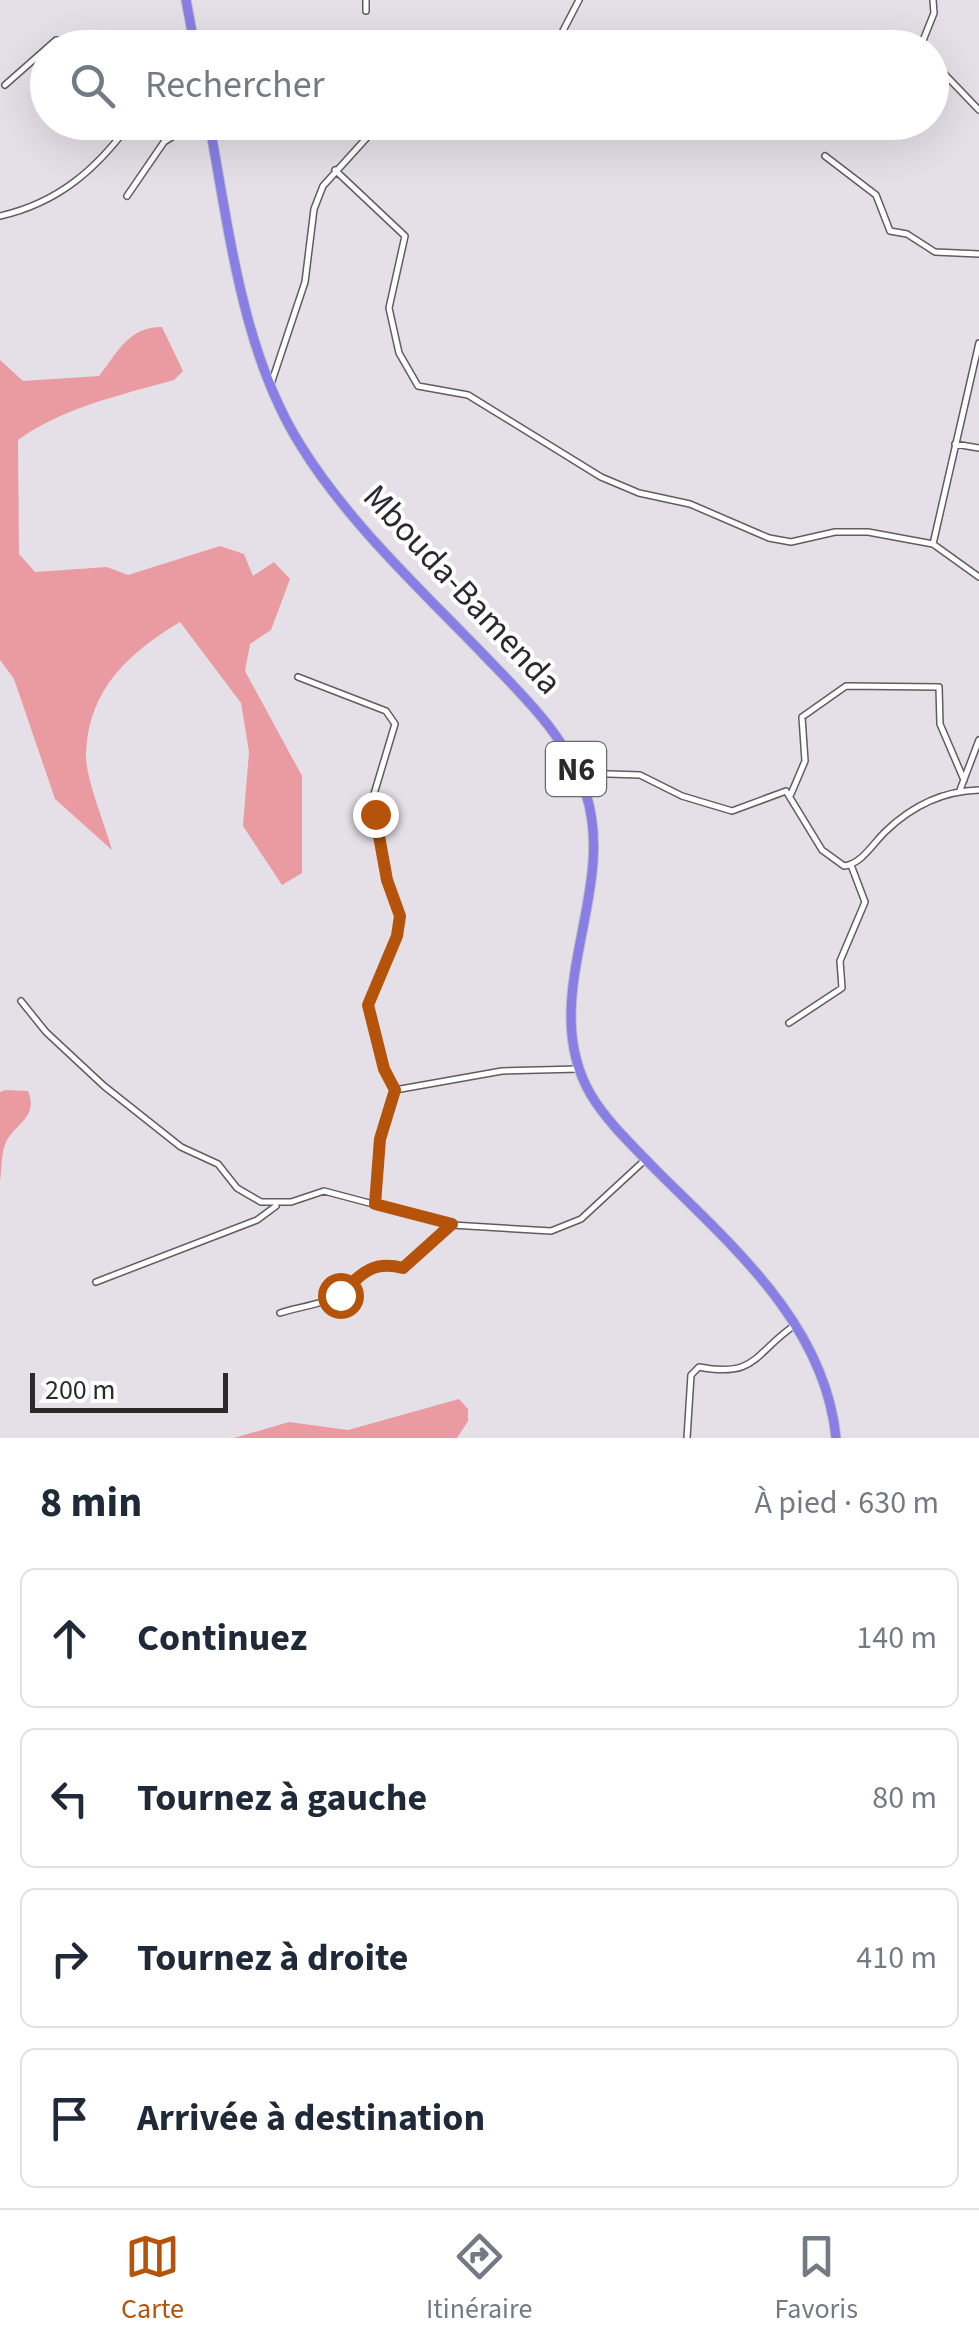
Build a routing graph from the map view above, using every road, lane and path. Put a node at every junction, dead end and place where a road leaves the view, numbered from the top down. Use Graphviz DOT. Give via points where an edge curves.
graph roads {
  1 [pos="186,0"];
  2 [pos="366,0"];
  3 [pos="579,0"];
  4 [pos="933,0"];
  5 [pos="366,11"];
  6 [pos="192,30"];
  7 [pos="563,30"];
  8 [pos="927,30"];
  9 [pos="30,62"];
  10 [pos="949,79"];
  11 [pos="4,85"];
  12 [pos="979,110"];
  13 [pos="116,140"];
  14 [pos="167,140"];
  15 [pos="213,140"];
  16 [pos="364,140"];
  17 [pos="825,156"];
  18 [pos="335,170"];
  19 [pos="127,196"];
  20 [pos="0,216"];
  21 [pos="979,254"];
  22 [pos="979,343"];
  23 [pos="270,384"];
  24 [pos="955,444"];
  25 [pos="979,448"];
  26 [pos="933,544"];
  27 [pos="979,577"];
  28 [pos="298,677"];
  29 [pos="979,740"];
  30 [pos="578,773"];
  31 [pos="964,780"];
  32 [pos="960,790"];
  33 [pos="979,790"];
  34 [pos="791,794"];
  35 [pos="851,865"];
  36 [pos="22,1000"];
  37 [pos="789,1023"];
  38 [pos="579,1069"];
  39 [pos="395,1090"];
  40 [pos="646,1159"];
  41 [pos="278,1204"];
  42 [pos="375,1204"];
  43 [pos="452,1224"];
  44 [pos="96,1282"];
  45 [pos="280,1313"];
  46 [pos="795,1325"];
  47 [pos="687,1438"];
  48 [pos="836,1438"];
  1 -- 6 [label="highway"];
  2 -- 5 [label="street"];
  3 -- 7 [label="street"];
  4 -- 8 [label="street"];
  9 -- 11 [label="street"];
  10 -- 12 [label="street"];
  13 -- 20 [label="street" via="88,175 64,191"];
  14 -- 19 [label="street"];
  15 -- 23 [label="highway, Mbouda-Bamenda / N6" via="250,322"];
  16 -- 18 [label="street"];
  17 -- 21 [label="street" via="876,195 890,231 935,252"];
  18 -- 23 [label="street" via="314,209 305,282"];
  18 -- 26 [label="street" via="405,236 389,308 399,353 418,386 468,395 618,485 690,504 769,538 792,542 868,532"];
  22 -- 24 [label="street"];
  23 -- 30 [label="highway, Mbouda-Bamenda / N6" via="300,446 338,496 541,712"];
  24 -- 25 [label="street"];
  24 -- 26 [label="street"];
  26 -- 27 [label="street"];
  28 -- 39 [label="street" via="386,711 395,724 374,794 385,872 400,916 368,1005"];
  29 -- 31 [label="street"];
  30 -- 34 [label="street" via="640,775 732,811 769,794"];
  30 -- 38 [label="highway, Mbouda-Bamenda / N6" via="594,854 571,994"];
  31 -- 32 [label="street"];
  31 -- 34 [label="street" via="940,724 939,687 846,686 802,717 805,761"];
  32 -- 33 [label="street"];
  32 -- 35 [label="street" via="909,811"];
  34 -- 35 [label="street" via="822,850"];
  35 -- 37 [label="street" via="865,902 840,961 842,988"];
  36 -- 41 [label="street" via="46,1032 181,1147 218,1164 237,1188"];
  38 -- 39 [label="street" via="502,1071"];
  38 -- 40 [label="highway, Mbouda-Bamenda / N6" via="591,1095"];
  39 -- 42 [label="street" via="380,1139"];
  40 -- 43 [label="street" via="564,1228"];
  40 -- 46 [label="highway, Mbouda-Bamenda / N6" via="743,1256"];
  41 -- 42 [label="street" via="324,1191"];
  41 -- 44 [label="street" via="256,1220"];
  42 -- 43 [label="street"];
  43 -- 45 [label="street" via="403,1268 367,1268 340,1295"];
  46 -- 47 [label="street" via="758,1362 691,1374"];
  46 -- 48 [label="highway, Mbouda-Bamenda / N6" via="823,1384"];
}
